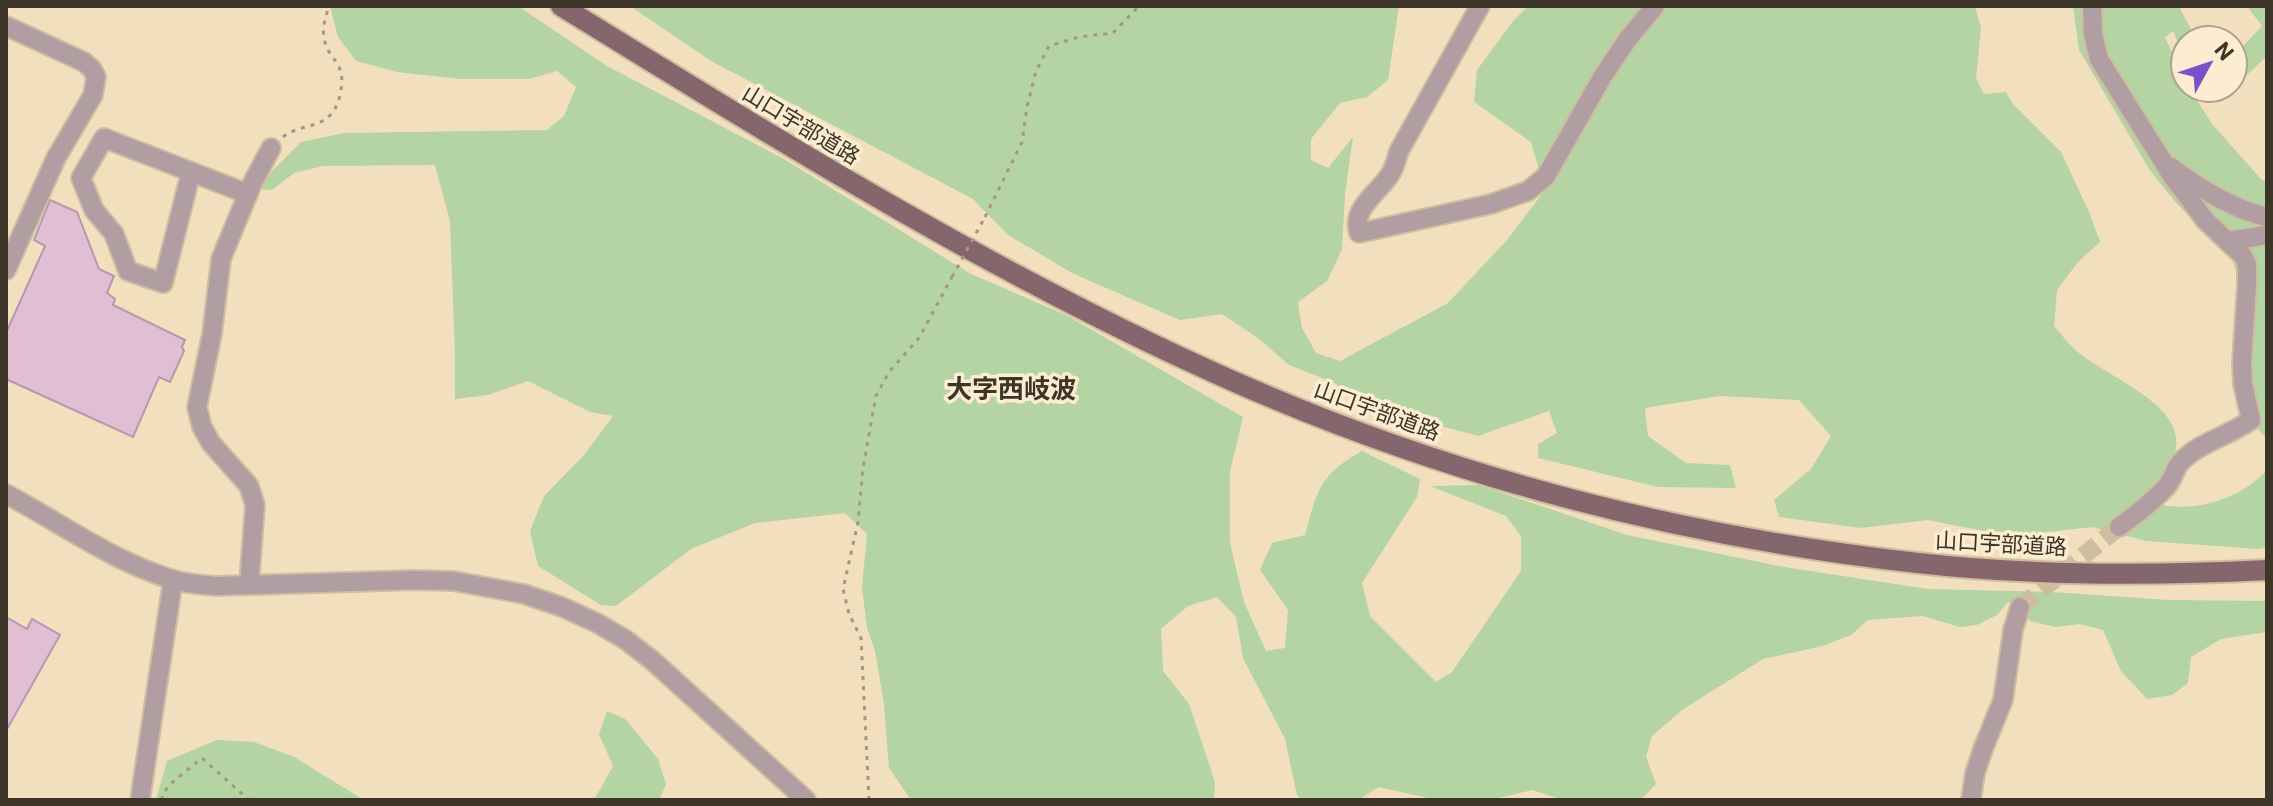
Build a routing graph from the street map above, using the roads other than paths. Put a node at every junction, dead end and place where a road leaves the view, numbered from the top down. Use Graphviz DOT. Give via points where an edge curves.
graph roads {
  1 [pos="561,6"];
  2 [pos="1480,6"];
  3 [pos="1655,6"];
  4 [pos="2092,6"];
  5 [pos="6,26"];
  6 [pos="271,148"];
  7 [pos="2160,157"];
  8 [pos="191,172"];
  9 [pos="248,194"];
  10 [pos="2267,217"];
  11 [pos="2267,235"];
  12 [pos="2228,241"];
  13 [pos="6,270"];
  14 [pos="6,494"];
  15 [pos="2119,527"];
  16 [pos="2267,570"];
  17 [pos="173,580"];
  18 [pos="249,585"];
  19 [pos="2020,607"];
  20 [pos="140,800"];
  21 [pos="806,800"];
  22 [pos="1971,800"];
  1 -- 16 [label="main road, 山口宇部道路" via="992,263 1236,382 1442,461 1722,534 1918,563 2064,572"];
  2 -- 3 [label="street" via="1395,167 1358,214 1359,233 1528,191 1546,176 1603,76"];
  4 -- 7 [label="street" via="2099,59"];
  5 -- 13 [label="street" via="84,62 96,77 93,95 56,158"];
  6 -- 9 [label="street"];
  7 -- 10 [label="street" via="2212,195"];
  7 -- 12 [label="street" via="2206,221"];
  8 -- 8 [label="street" via="104,138 81,178 94,210 114,234 128,271 163,283"];
  8 -- 9 [label="street"];
  9 -- 18 [label="street" via="221,259 197,407 211,443 249,486 255,505"];
  11 -- 12 [label="street"];
  12 -- 15 [label="street" via="2247,264 2242,363 2251,420 2178,465 2169,484"];
  14 -- 17 [label="street" via="121,558"];
  17 -- 18 [label="street"];
  17 -- 20 [label="street"];
  18 -- 21 [label="street" via="453,581 562,607 616,634 653,661"];
  19 -- 22 [label="street" via="2003,700 1979,761"];
}
